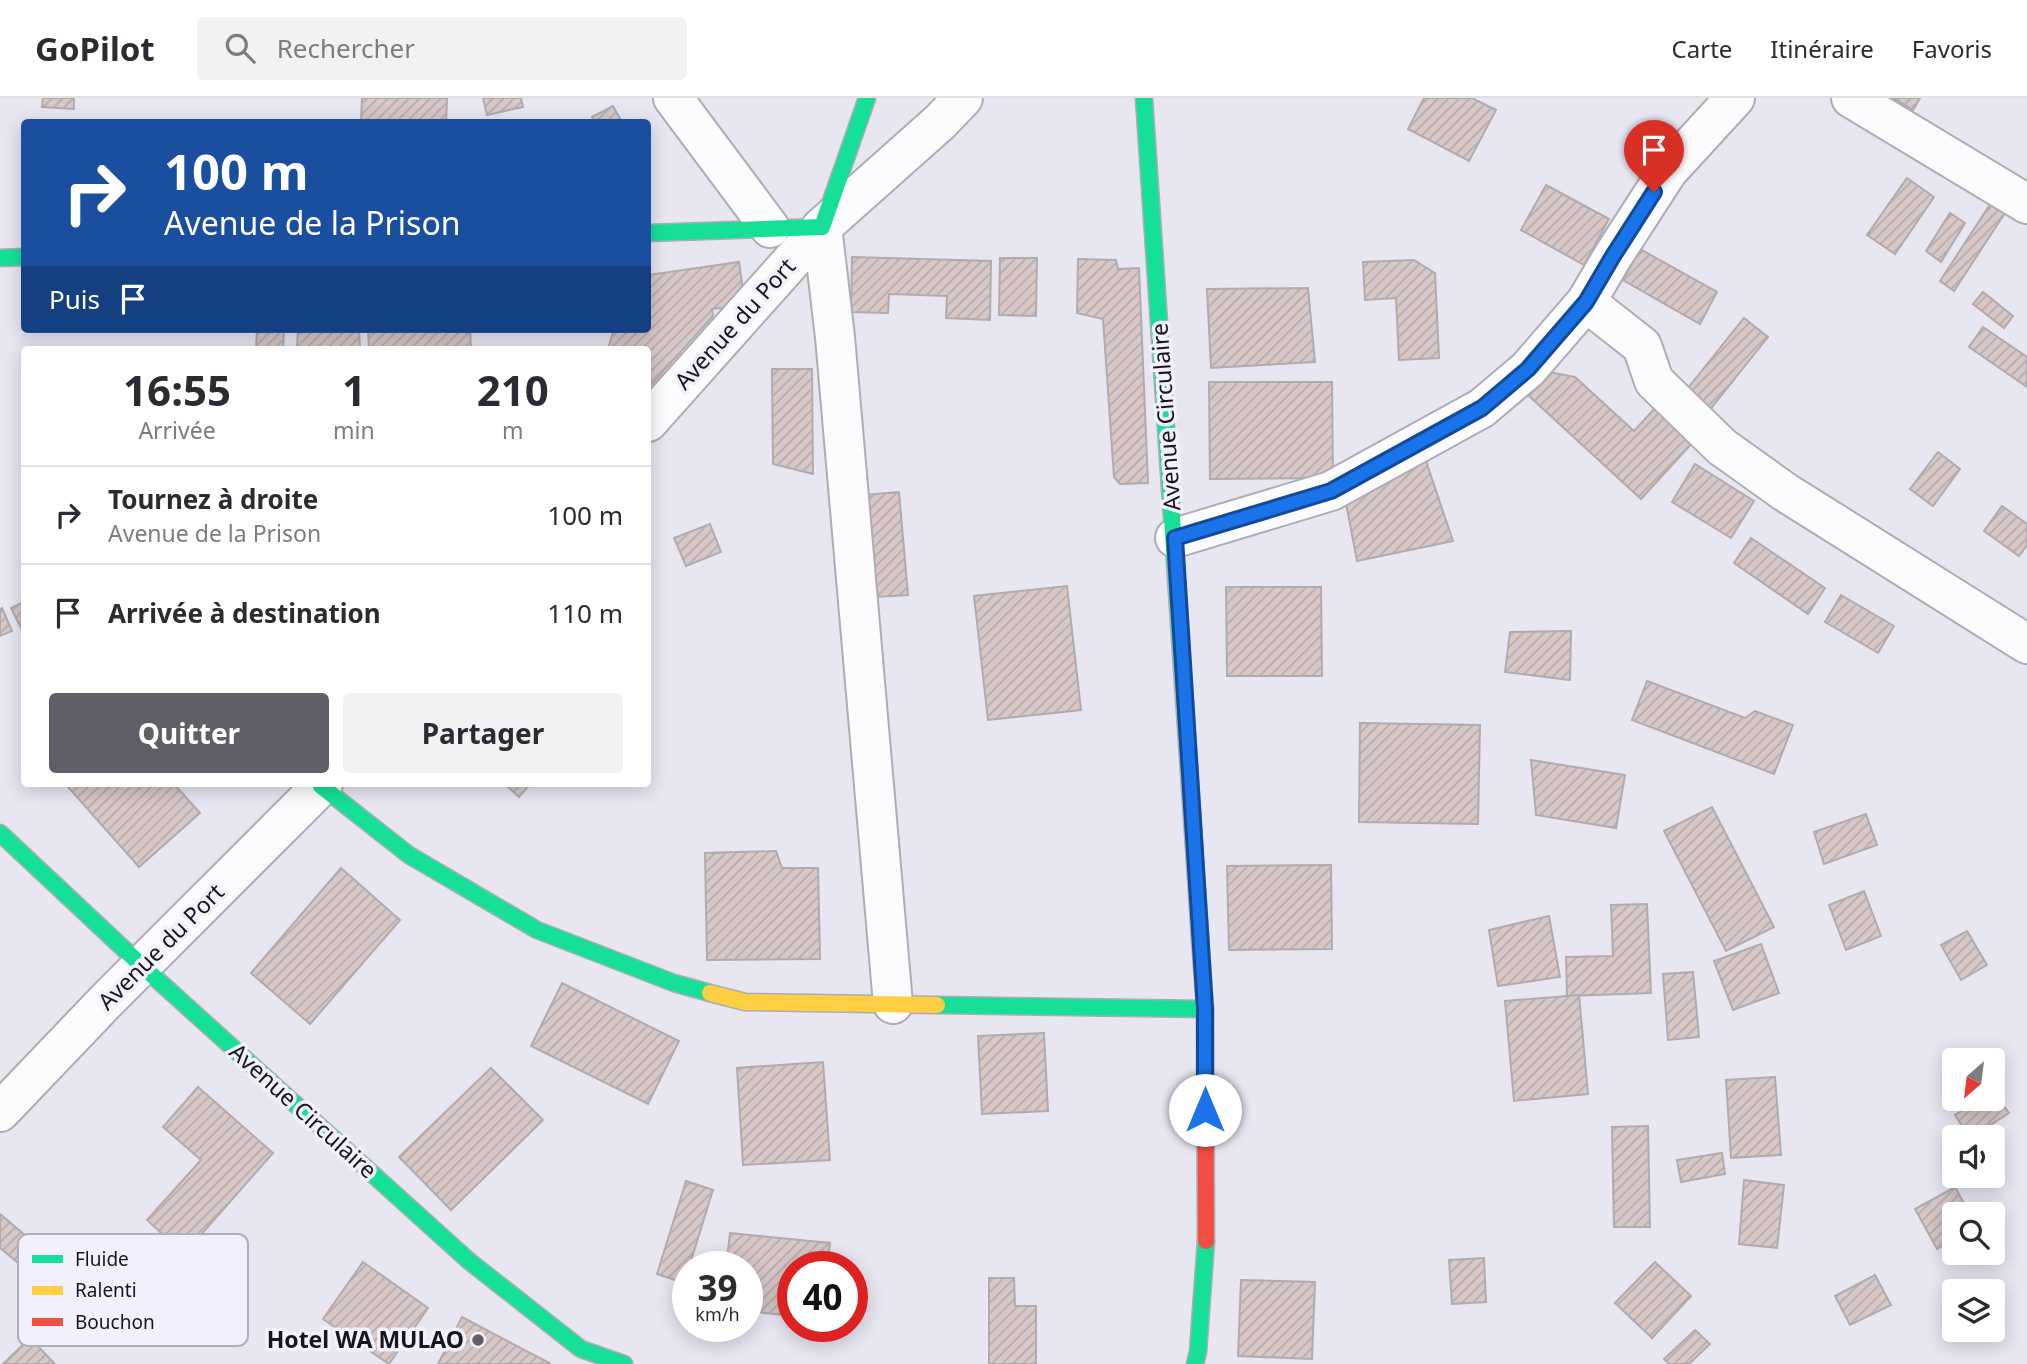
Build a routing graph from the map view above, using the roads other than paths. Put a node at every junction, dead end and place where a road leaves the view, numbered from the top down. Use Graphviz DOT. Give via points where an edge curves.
graph roads {
  1 [pos="673,98"];
  2 [pos="963,98"];
  3 [pos="1144,98"];
  4 [pos="1735,98"];
  5 [pos="1851,98"];
  6 [pos="863,103"];
  7 [pos="2027,204"];
  8 [pos="822,227"];
  9 [pos="770,228"];
  10 [pos="651,233"];
  11 [pos="21,257"];
  12 [pos="0,258"];
  13 [pos="1586,302"];
  14 [pos="651,419"];
  15 [pos="1175,538"];
  16 [pos="2027,644"];
  17 [pos="320,787"];
  18 [pos="324,787"];
  19 [pos="0,833"];
  20 [pos="141,965"];
  21 [pos="893,1004"];
  22 [pos="1205,1009"];
  23 [pos="0,1112"];
  24 [pos="624,1364"];
  25 [pos="1195,1364"];
  1 -- 9 [label="street"];
  2 -- 8 [label="street, Avenue du Port"];
  3 -- 15 [label="street, Avenue Circulaire"];
  4 -- 13 [label="street" via="1668,171"];
  5 -- 7 [label="street"];
  6 -- 8 [label="street"];
  8 -- 9 [label="street"];
  8 -- 14 [label="street, Avenue du Port"];
  8 -- 21 [label="street"];
  9 -- 10 [label="street"];
  11 -- 12 [label="street"];
  13 -- 15 [label="street" via="1528,369 1482,408 1331,491"];
  13 -- 16 [label="street" via="1642,346 1654,381 1722,447 1785,492"];
  15 -- 22 [label="street, Avenue Circulaire"];
  17 -- 20 [label="street, Avenue du Port"];
  18 -- 21 [label="street" via="409,855 537,930 674,983 745,1002"];
  19 -- 20 [label="street, Avenue Circulaire"];
  20 -- 23 [label="street, Avenue du Port"];
  20 -- 24 [label="street, Avenue Circulaire" via="469,1261 581,1349"];
  21 -- 22 [label="street"];
  22 -- 25 [label="street, Avenue Circulaire" via="1206,1237"];
}
